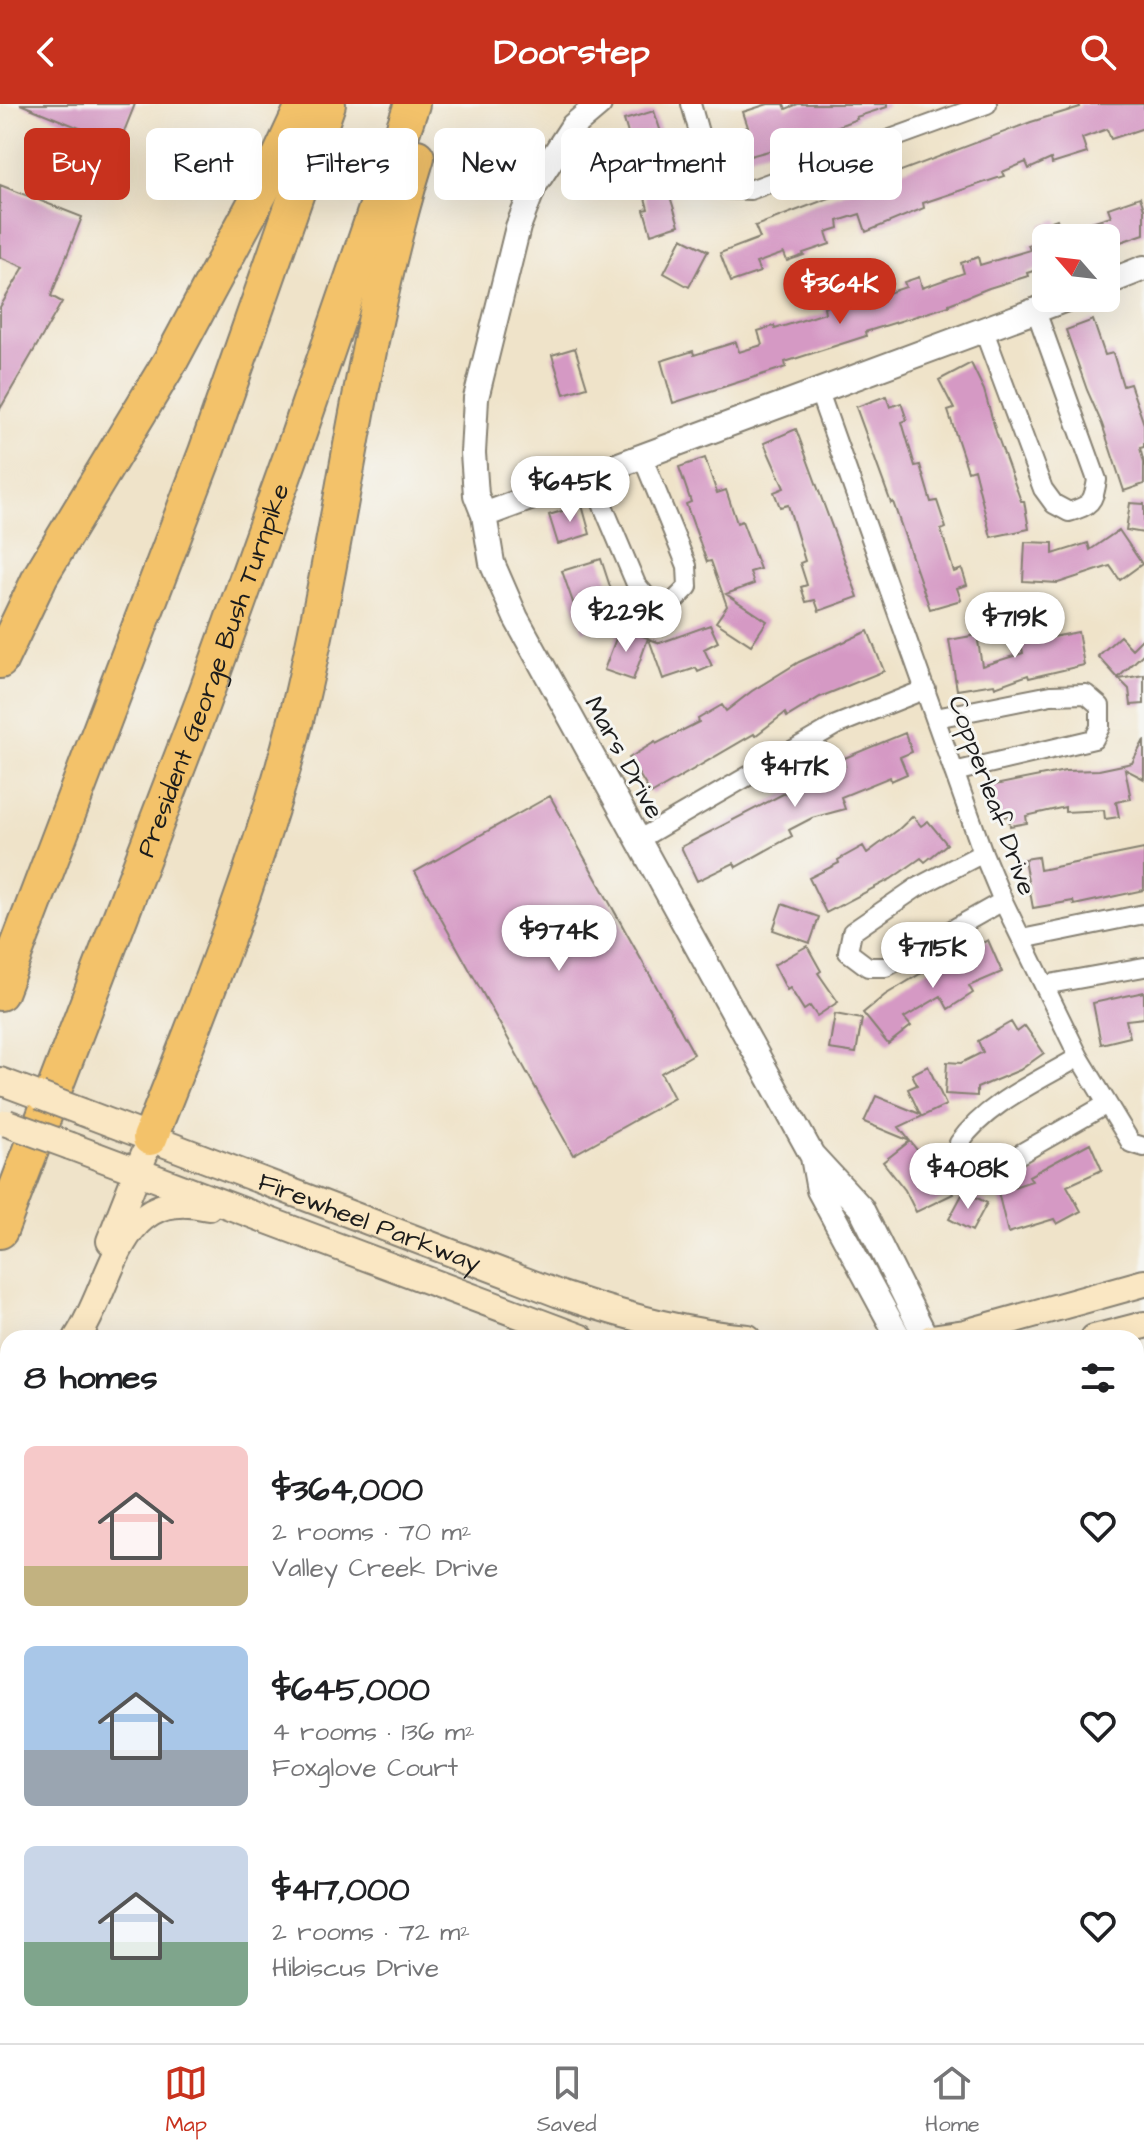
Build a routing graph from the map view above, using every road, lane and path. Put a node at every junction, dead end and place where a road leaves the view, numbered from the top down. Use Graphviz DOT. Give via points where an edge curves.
graph roads {
  1 [pos="304,104"];
  2 [pos="328,104"];
  3 [pos="412,104"];
  4 [pos="433,104"];
  5 [pos="599,104"];
  6 [pos="691,104"];
  7 [pos="987,104"];
  8 [pos="1144,268"];
  9 [pos="1120,277"];
  10 [pos="1033,312"];
  11 [pos="1036,312"];
  12 [pos="984,331"];
  13 [pos="819,392"];
  14 [pos="642,456"];
  15 [pos="590,475"];
  16 [pos="484,515"];
  17 [pos="0,661"];
  18 [pos="926,689"];
  19 [pos="936,718"];
  20 [pos="954,772"];
  21 [pos="638,840"];
  22 [pos="983,853"];
  23 [pos="1003,901"];
  24 [pos="1144,914"];
  25 [pos="1022,939"];
  26 [pos="1144,967"];
  27 [pos="1044,985"];
  28 [pos="0,993"];
  29 [pos="1079,1057"];
  30 [pos="0,1081"];
  31 [pos="1107,1104"];
  32 [pos="0,1120"];
  33 [pos="150,1138"];
  34 [pos="1144,1147"];
  35 [pos="812,1155"];
  36 [pos="137,1171"];
  37 [pos="241,1210"];
  38 [pos="0,1231"];
  39 [pos="1144,1283"];
  40 [pos="606,1310"];
  41 [pos="78,1330"];
  42 [pos="80,1330"];
  43 [pos="560,1330"];
  44 [pos="597,1330"];
  45 [pos="696,1330"];
  46 [pos="895,1330"];
  47 [pos="924,1330"];
  48 [pos="976,1330"];
  1 -- 17 [label="highway" via="171,360 41,575"];
  2 -- 28 [label="highway" via="206,452"];
  3 -- 38 [label="highway, President George Bush Turnpike" via="202,704"];
  4 -- 33 [label="highway" via="378,309 295,721 260,845"];
  5 -- 16 [label="street, Mars Drive" via="573,126 534,186 518,227 476,398 473,453 476,495"];
  6 -- 7 [label="street" via="712,179 723,189 750,190"];
  8 -- 9 [label="street"];
  10 -- 12 [label="street"];
  11 -- 12 [label="street" via="1097,480 1084,507 1069,512 1043,489"];
  12 -- 13 [label="street"];
  13 -- 14 [label="street"];
  13 -- 18 [label="street, Copperleaf Drive"];
  14 -- 15 [label="street"];
  14 -- 15 [label="street" via="687,566 688,587 671,604 651,602 636,584"];
  15 -- 16 [label="street"];
  16 -- 21 [label="street, Mars Drive" via="492,563 516,618"];
  18 -- 19 [label="street, Copperleaf Drive"];
  18 -- 21 [label="street" via="836,725"];
  19 -- 20 [label="street, Copperleaf Drive"];
  19 -- 20 [label="street" via="1051,695 1086,694 1100,706 1094,739"];
  20 -- 22 [label="street, Copperleaf Drive"];
  21 -- 35 [label="street, Mars Drive"];
  22 -- 23 [label="street, Copperleaf Drive"];
  22 -- 23 [label="street" via="916,888 852,932 848,952 868,967 886,967"];
  23 -- 25 [label="street, Copperleaf Drive"];
  24 -- 25 [label="street"];
  25 -- 27 [label="street, Copperleaf Drive"];
  26 -- 27 [label="street"];
  27 -- 29 [label="street, Copperleaf Drive"];
  29 -- 31 [label="street, Copperleaf Drive"];
  29 -- 31 [label="street" via="972,1124 959,1143 971,1165 999,1166"];
  30 -- 33 [label="main road, Firewheel Parkway, bridge"];
  31 -- 34 [label="street, Copperleaf Drive" via="1131,1143"];
  32 -- 36 [label="main road, Firewheel Parkway, bridge"];
  33 -- 36 [label="main road"];
  33 -- 40 [label="main road, Firewheel Parkway"];
  35 -- 46 [label="street, Mars Drive" via="819,1190"];
  35 -- 47 [label="street, Mars Drive" via="861,1208"];
  36 -- 37 [label="main road, Firewheel Parkway"];
  36 -- 41 [label="main road"];
  37 -- 42 [label="main road" via="182,1202 138,1220 121,1241"];
  37 -- 43 [label="main road, Firewheel Parkway"];
  39 -- 48 [label="main road"];
  40 -- 44 [label="main road"];
  40 -- 45 [label="main road, Firewheel Parkway"];
}
